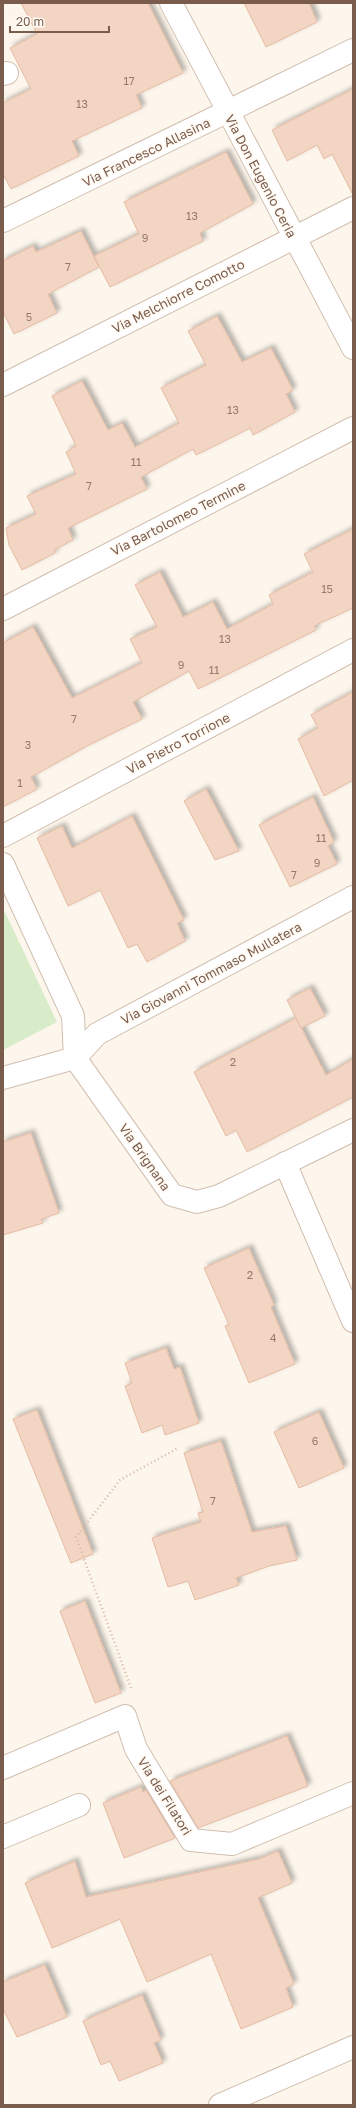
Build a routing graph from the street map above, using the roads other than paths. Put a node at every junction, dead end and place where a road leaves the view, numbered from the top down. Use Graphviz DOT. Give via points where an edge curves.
graph roads {
  1 [pos="171,3"];
  2 [pos="353,50"];
  3 [pos="227,112"];
  4 [pos="353,208"];
  5 [pos="3,221"];
  6 [pos="294,237"];
  7 [pos="353,348"];
  8 [pos="3,384"];
  9 [pos="353,428"];
  10 [pos="3,609"];
  11 [pos="353,650"];
  12 [pos="3,836"];
  13 [pos="3,864"];
  14 [pos="353,897"];
  15 [pos="75,1058"];
  16 [pos="3,1078"];
  17 [pos="353,1130"];
  18 [pos="285,1163"];
  19 [pos="353,1321"];
  20 [pos="3,1768"];
  21 [pos="353,1793"];
  22 [pos="79,1806"];
  23 [pos="3,1837"];
  24 [pos="353,2046"];
  25 [pos="220,2105"];
  1 -- 3 [label="street, Via Don Eugenio Ceria"];
  2 -- 3 [label="street, Via Francesco Allasina"];
  3 -- 5 [label="street, Via Francesco Allasina"];
  3 -- 6 [label="street, Via Don Eugenio Ceria"];
  4 -- 6 [label="street, Via Melchiorre Comotto"];
  6 -- 7 [label="street, Via Don Eugenio Ceria"];
  6 -- 8 [label="street, Via Melchiorre Comotto"];
  9 -- 10 [label="street, Via Bartolomeo Termine"];
  11 -- 12 [label="street, Via Pietro Torrione"];
  13 -- 15 [label="street" via="73,1016"];
  14 -- 15 [label="street, Via Giovanni Tommaso Mullatera" via="97,1034"];
  15 -- 16 [label="street"];
  15 -- 18 [label="street, Via Brignana" via="172,1195 197,1202 219,1196"];
  17 -- 18 [label="street, Via Brignana"];
  18 -- 19 [label="street"];
  20 -- 21 [label="street, Via dei Filatori" via="125,1716 136,1749 192,1840 232,1844"];
  22 -- 23 [label="street"];
  24 -- 25 [label="street"];
}
